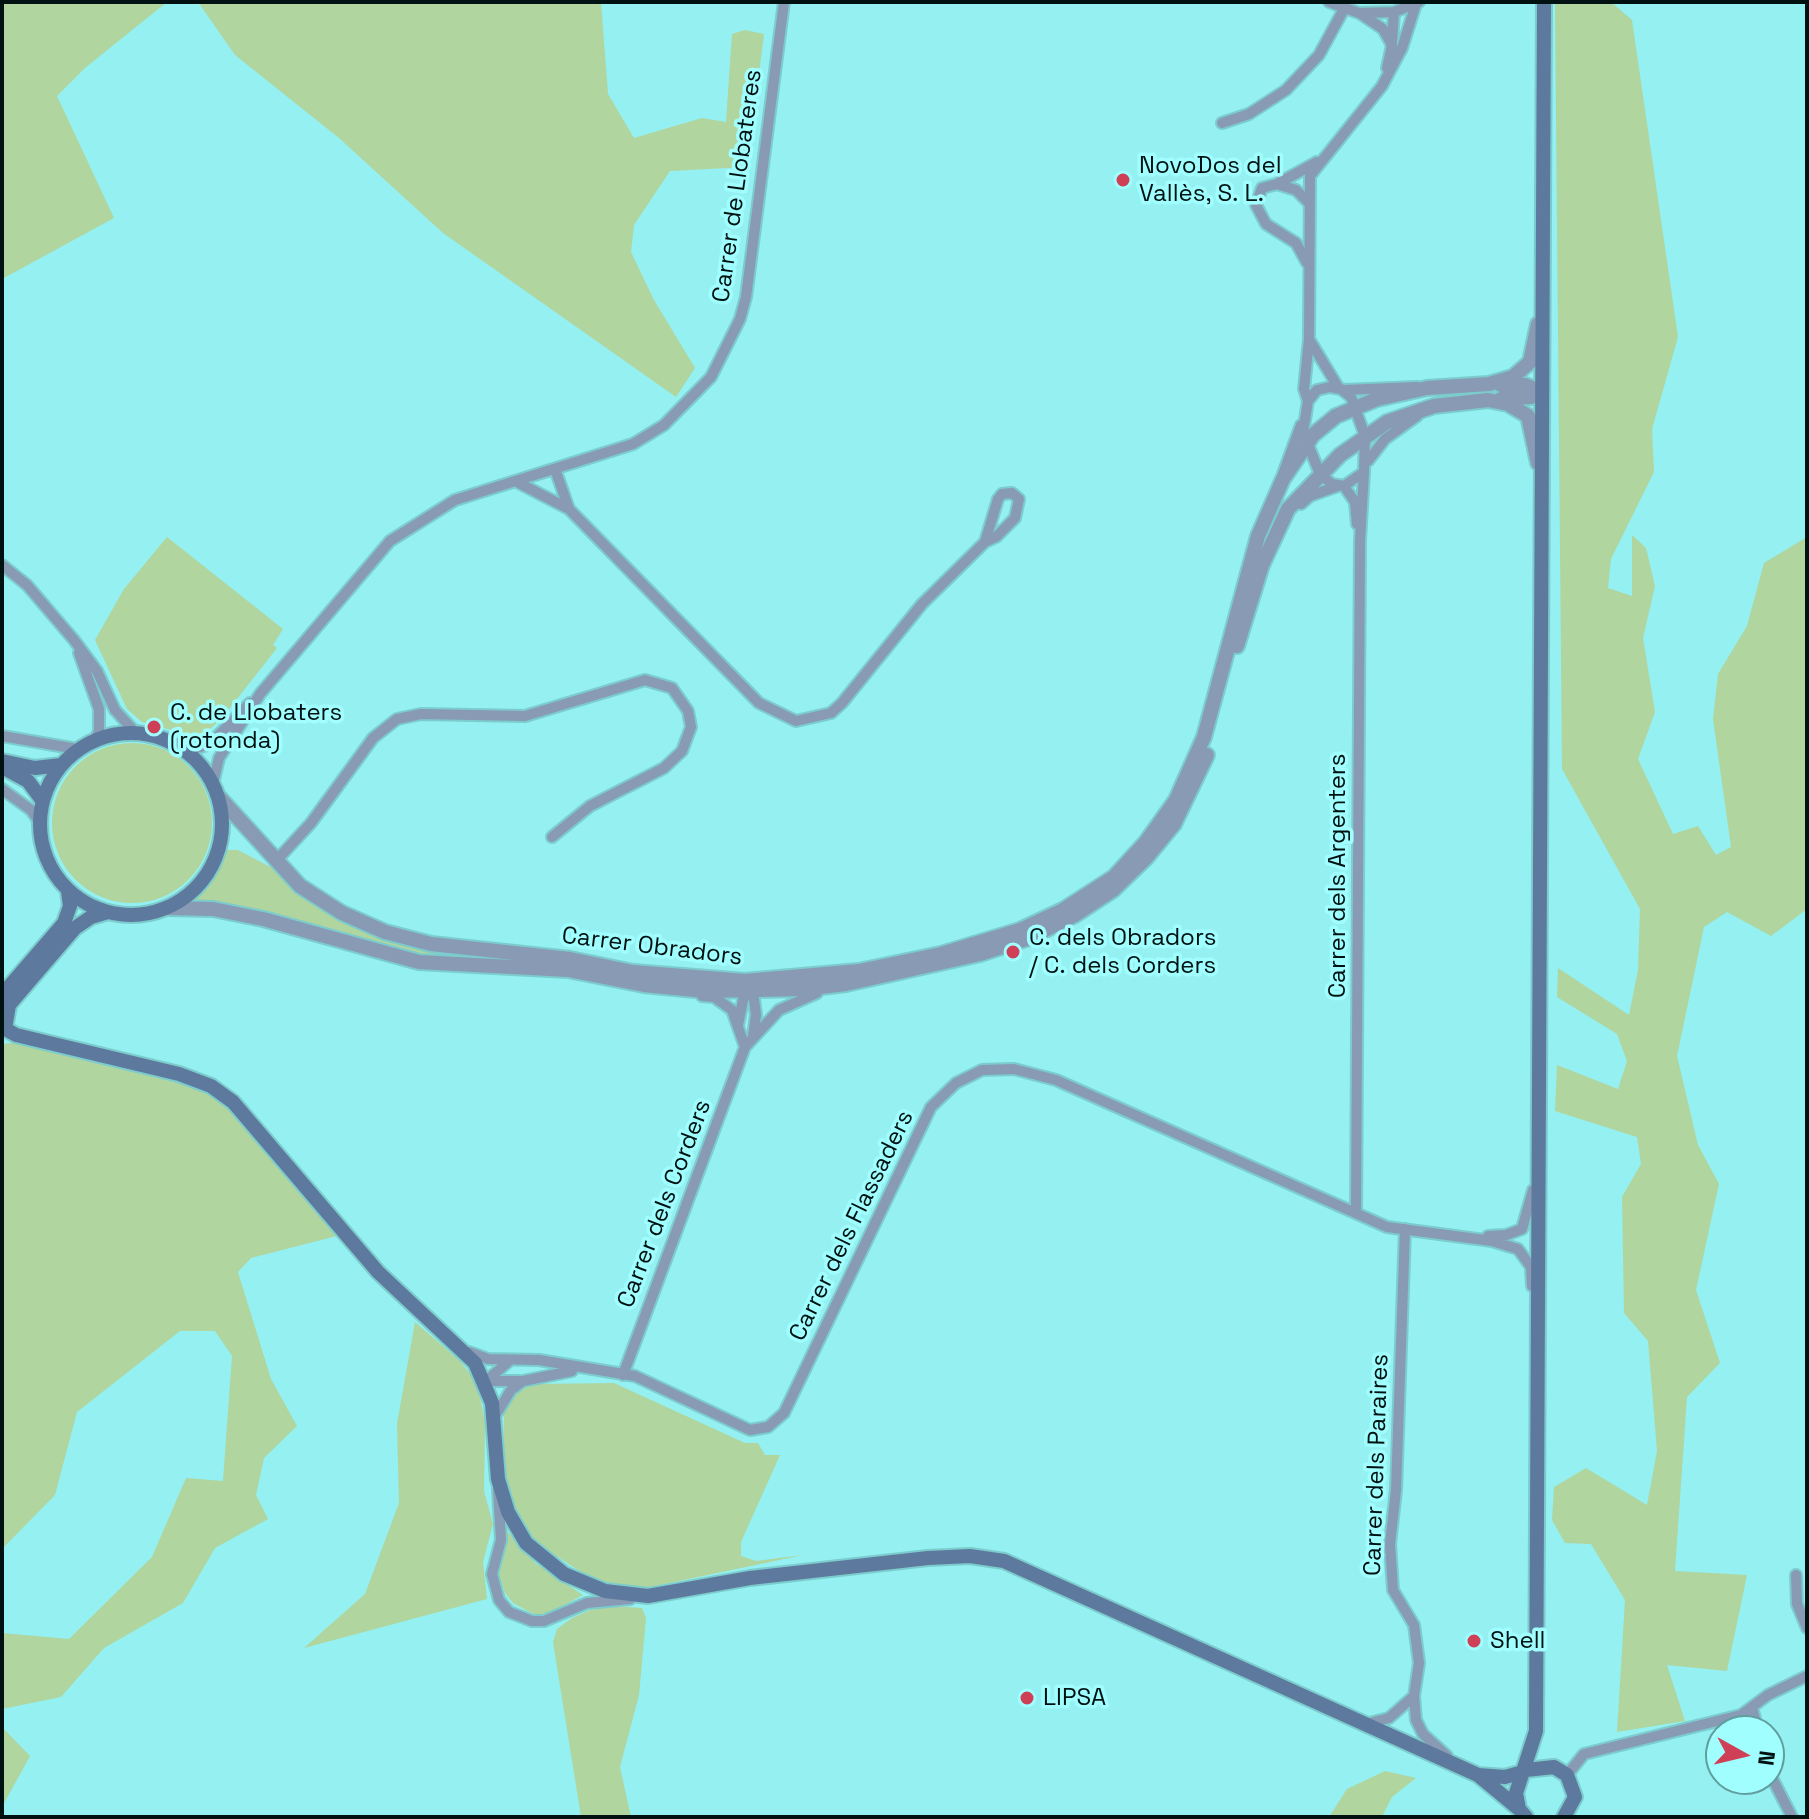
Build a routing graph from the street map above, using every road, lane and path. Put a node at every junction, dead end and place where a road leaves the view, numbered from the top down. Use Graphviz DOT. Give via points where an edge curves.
graph roads {
  1 [pos="784,2"];
  2 [pos="1329,2"];
  3 [pos="1537,2"];
  4 [pos="1544,2"];
  5 [pos="1418,3"];
  6 [pos="1344,9"];
  7 [pos="1394,12"];
  8 [pos="1359,13"];
  9 [pos="1397,46"];
  10 [pos="1543,74"];
  11 [pos="1222,123"];
  12 [pos="1319,161"];
  13 [pos="1277,184"];
  14 [pos="1308,202"];
  15 [pos="1311,274"];
  16 [pos="1543,299"];
  17 [pos="1309,339"];
  18 [pos="1489,384"];
  19 [pos="1427,388"];
  20 [pos="1341,389"];
  21 [pos="1542,392"];
  22 [pos="1488,400"];
  23 [pos="1308,401"];
  24 [pos="1356,406"];
  25 [pos="1434,406"];
  26 [pos="1302,424"];
  27 [pos="1365,436"];
  28 [pos="1306,444"];
  29 [pos="1365,467"];
  30 [pos="555,469"];
  31 [pos="1320,474"];
  32 [pos="1283,479"];
  33 [pos="515,481"];
  34 [pos="1542,483"];
  35 [pos="1341,486"];
  36 [pos="569,509"];
  37 [pos="1284,517"];
  38 [pos="1360,540"];
  39 [pos="985,542"];
  40 [pos="2,565"];
  41 [pos="1240,618"];
  42 [pos="74,640"];
  43 [pos="260,694"];
  44 [pos="1212,704"];
  45 [pos="135,732"];
  46 [pos="2,736"];
  47 [pos="1214,736"];
  48 [pos="95,739"];
  49 [pos="77,749"];
  50 [pos="187,751"];
  51 [pos="1198,752"];
  52 [pos="2,764"];
  53 [pos="61,765"];
  54 [pos="1188,776"];
  55 [pos="2,789"];
  56 [pos="215,790"];
  57 [pos="42,800"];
  58 [pos="1184,806"];
  59 [pos="40,823"];
  60 [pos="1159,825"];
  61 [pos="552,837"];
  62 [pos="276,861"];
  63 [pos="1131,873"];
  64 [pos="68,891"];
  65 [pos="168,908"];
  66 [pos="109,912"];
  67 [pos="1038,924"];
  68 [pos="569,965"];
  69 [pos="647,974"];
  70 [pos="898,974"];
  71 [pos="825,976"];
  72 [pos="846,984"];
  73 [pos="670,988"];
  74 [pos="748,991"];
  75 [pos="2,995"];
  76 [pos="738,1025"];
  77 [pos="3,1029"];
  78 [pos="749,1043"];
  79 [pos="1538,1160"];
  80 [pos="1356,1212"];
  81 [pos="1405,1229"];
  82 [pos="1454,1236"];
  83 [pos="1537,1332"];
  84 [pos="463,1350"];
  85 [pos="509,1361"];
  86 [pos="578,1369"];
  87 [pos="623,1375"];
  88 [pos="486,1381"];
  89 [pos="523,1381"];
  90 [pos="494,1417"];
  91 [pos="498,1479"];
  92 [pos="1796,1575"];
  93 [pos="648,1596"];
  94 [pos="1807,1628"];
  95 [pos="1807,1676"];
  96 [pos="1414,1696"];
  97 [pos="1752,1707"];
  98 [pos="1754,1715"];
  99 [pos="1366,1724"];
  100 [pos="1536,1731"];
  101 [pos="1554,1767"];
  102 [pos="1462,1768"];
  103 [pos="1524,1771"];
  104 [pos="1478,1775"];
  105 [pos="1567,1775"];
  106 [pos="1781,1795"];
  107 [pos="1523,1813"];
  108 [pos="1564,1817"];
  109 [pos="1792,1817"];
  1 -- 30 [label="street, Carrer de Llobateres" via="746,297 734,332 711,377 664,425 633,444"];
  2 -- 6 [label="street"];
  3 -- 10 [label="street"];
  4 -- 10 [label="main road"];
  5 -- 7 [label="street"];
  5 -- 9 [label="street"];
  6 -- 8 [label="street"];
  6 -- 11 [label="street" via="1319,55 1286,90 1249,114"];
  7 -- 8 [label="street"];
  7 -- 9 [label="street" via="1401,22"];
  8 -- 9 [label="street"];
  9 -- 12 [label="street" via="1382,86"];
  10 -- 16 [label="main road"];
  12 -- 13 [label="street"];
  12 -- 14 [label="street" via="1310,176"];
  13 -- 14 [label="street" via="1296,190"];
  13 -- 15 [label="street" via="1262,188 1256,205 1266,224 1296,243"];
  14 -- 15 [label="street"];
  15 -- 17 [label="street"];
  16 -- 18 [label="street" via="1526,368"];
  16 -- 21 [label="main road"];
  17 -- 20 [label="street"];
  17 -- 23 [label="street" via="1304,389"];
  18 -- 19 [label="street"];
  18 -- 21 [label="street" via="1525,385"];
  19 -- 20 [label="street"];
  19 -- 24 [label="street"];
  20 -- 23 [label="street" via="1317,390"];
  20 -- 24 [label="street"];
  21 -- 22 [label="street"];
  21 -- 34 [label="main road"];
  22 -- 25 [label="street"];
  22 -- 34 [label="street" via="1528,416"];
  23 -- 26 [label="street"];
  24 -- 27 [label="street, Carrer dels Argenters"];
  24 -- 28 [label="street" via="1328,421"];
  25 -- 27 [label="street" via="1404,414"];
  25 -- 29 [label="street" via="1391,433"];
  26 -- 28 [label="street"];
  26 -- 32 [label="street"];
  27 -- 29 [label="street, Carrer dels Argenters"];
  27 -- 31 [label="street"];
  28 -- 31 [label="street"];
  28 -- 32 [label="street"];
  29 -- 35 [label="street"];
  29 -- 38 [label="street, Carrer dels Argenters"];
  30 -- 33 [label="street, Carrer de Llobateres"];
  30 -- 36 [label="street"];
  31 -- 35 [label="street"];
  31 -- 37 [label="street"];
  32 -- 41 [label="street" via="1258,536"];
  33 -- 36 [label="street"];
  33 -- 43 [label="street, Carrer de Llobateres" via="439,507 390,541"];
  34 -- 79 [label="main road"];
  35 -- 37 [label="street" via="1310,496"];
  35 -- 38 [label="street, Carrer dels Argenters" via="1355,502"];
  36 -- 39 [label="street" via="759,703 796,721 831,713 842,703 922,604"];
  37 -- 41 [label="street"];
  38 -- 80 [label="street, Carrer dels Argenters"];
  39 -- 39 [label="street" via="1015,518 1019,499 1012,493 998,499"];
  40 -- 42 [label="street" via="27,585"];
  41 -- 44 [label="street, Carrer Obradors"];
  41 -- 47 [label="street"];
  42 -- 45 [label="street" via="97,671 115,710"];
  42 -- 48 [label="street" via="99,709"];
  43 -- 50 [label="street, Carrer de Llobateres" via="210,744"];
  43 -- 56 [label="street, Carrer de Llobateres" via="219,758"];
  44 -- 47 [label="street"];
  44 -- 51 [label="street, Carrer Obradors"];
  45 -- 48 [label="main road"];
  45 -- 50 [label="main road"];
  46 -- 49 [label="street"];
  47 -- 51 [label="street"];
  47 -- 58 [label="street"];
  48 -- 49 [label="main road"];
  49 -- 53 [label="main road"];
  50 -- 56 [label="main road"];
  51 -- 54 [label="street, Carrer Obradors"];
  52 -- 53 [label="main road"];
  52 -- 57 [label="main road" via="28,781"];
  53 -- 57 [label="main road"];
  54 -- 58 [label="street"];
  54 -- 60 [label="street, Carrer Obradors"];
  55 -- 59 [label="street"];
  56 -- 62 [label="street, Carrer Obradors"];
  56 -- 65 [label="main road" via="223,825 212,867 191,893"];
  57 -- 59 [label="main road"];
  58 -- 60 [label="street"];
  58 -- 63 [label="street"];
  59 -- 64 [label="main road" via="48,864"];
  60 -- 63 [label="street" via="1155,840"];
  60 -- 67 [label="street, Carrer Obradors" via="1114,877"];
  61 -- 62 [label="street" via="590,806 664,768 682,751 691,727 688,711 672,688 645,680 525,716 421,714 397,719 373,738"];
  62 -- 68 [label="street, Carrer Obradors" via="300,886 385,932"];
  63 -- 67 [label="street"];
  63 -- 70 [label="street" via="1075,915 1029,938"];
  64 -- 66 [label="main road"];
  64 -- 75 [label="main road" via="64,923"];
  65 -- 66 [label="main road" via="137,915"];
  65 -- 68 [label="street" via="213,909 263,919 419,962"];
  66 -- 77 [label="main road" via="75,928 9,1005"];
  67 -- 70 [label="street"];
  67 -- 71 [label="street, Carrer Obradors" via="941,954"];
  68 -- 69 [label="street, Carrer Obradors"];
  68 -- 73 [label="street"];
  69 -- 71 [label="street, Carrer Obradors" via="745,981"];
  69 -- 74 [label="street" via="661,980 741,985"];
  70 -- 72 [label="street"];
  71 -- 74 [label="street"];
  72 -- 74 [label="street"];
  72 -- 78 [label="street, Carrer dels Corders" via="779,1010"];
  73 -- 74 [label="street"];
  73 -- 76 [label="street" via="714,997 732,1010"];
  74 -- 76 [label="street"];
  74 -- 78 [label="street, Carrer dels Corders" via="756,1015"];
  76 -- 78 [label="street"];
  77 -- 84 [label="main road" via="179,1074 221,1092 378,1272"];
  78 -- 87 [label="street, Carrer dels Corders"];
  79 -- 82 [label="street, Carrer dels Flassaders" via="1522,1229 1506,1235"];
  79 -- 83 [label="main road"];
  80 -- 81 [label="street, Carrer dels Flassaders" via="1387,1227"];
  80 -- 87 [label="street, Carrer dels Flassaders" via="1056,1080 1014,1069 982,1070 956,1083 931,1107 784,1413 768,1427 750,1430"];
  81 -- 82 [label="street, Carrer dels Flassaders"];
  81 -- 96 [label="street, Carrer dels Paraires" via="1390,1544 1393,1590 1414,1625 1419,1663"];
  82 -- 83 [label="street, Carrer dels Flassaders" via="1492,1241 1524,1255 1531,1267"];
  83 -- 100 [label="main road"];
  84 -- 85 [label="street, Carrer dels Flassaders"];
  84 -- 88 [label="main road"];
  85 -- 86 [label="street, Carrer dels Flassaders" via="539,1360"];
  85 -- 88 [label="street"];
  86 -- 87 [label="street, Carrer dels Flassaders"];
  86 -- 89 [label="street, Carrer dels Flassaders"];
  88 -- 89 [label="street, Carrer dels Flassaders"];
  88 -- 90 [label="main road"];
  89 -- 90 [label="street"];
  90 -- 91 [label="main road"];
  91 -- 93 [label="main road" via="515,1527 551,1566 596,1588"];
  91 -- 93 [label="street" via="501,1540 492,1574 499,1600 509,1612 544,1621 587,1603"];
  92 -- 94 [label="street" via="1797,1604"];
  93 -- 99 [label="main road" via="804,1571 983,1557 1023,1568"];
  95 -- 97 [label="street"];
  96 -- 99 [label="street" via="1389,1718"];
  96 -- 102 [label="street, Carrer dels Paraires" via="1423,1734"];
  97 -- 98 [label="street"];
  97 -- 105 [label="street" via="1741,1715 1584,1754"];
  99 -- 102 [label="main road"];
  100 -- 101 [label="main road"];
  100 -- 103 [label="main road"];
  101 -- 103 [label="main road"];
  101 -- 105 [label="main road"];
  102 -- 104 [label="main road"];
  103 -- 104 [label="main road" via="1505,1777"];
  103 -- 107 [label="main road" via="1516,1793"];
  104 -- 107 [label="main road"];
  105 -- 108 [label="main road" via="1575,1797"];
  106 -- 109 [label="street"];
}
